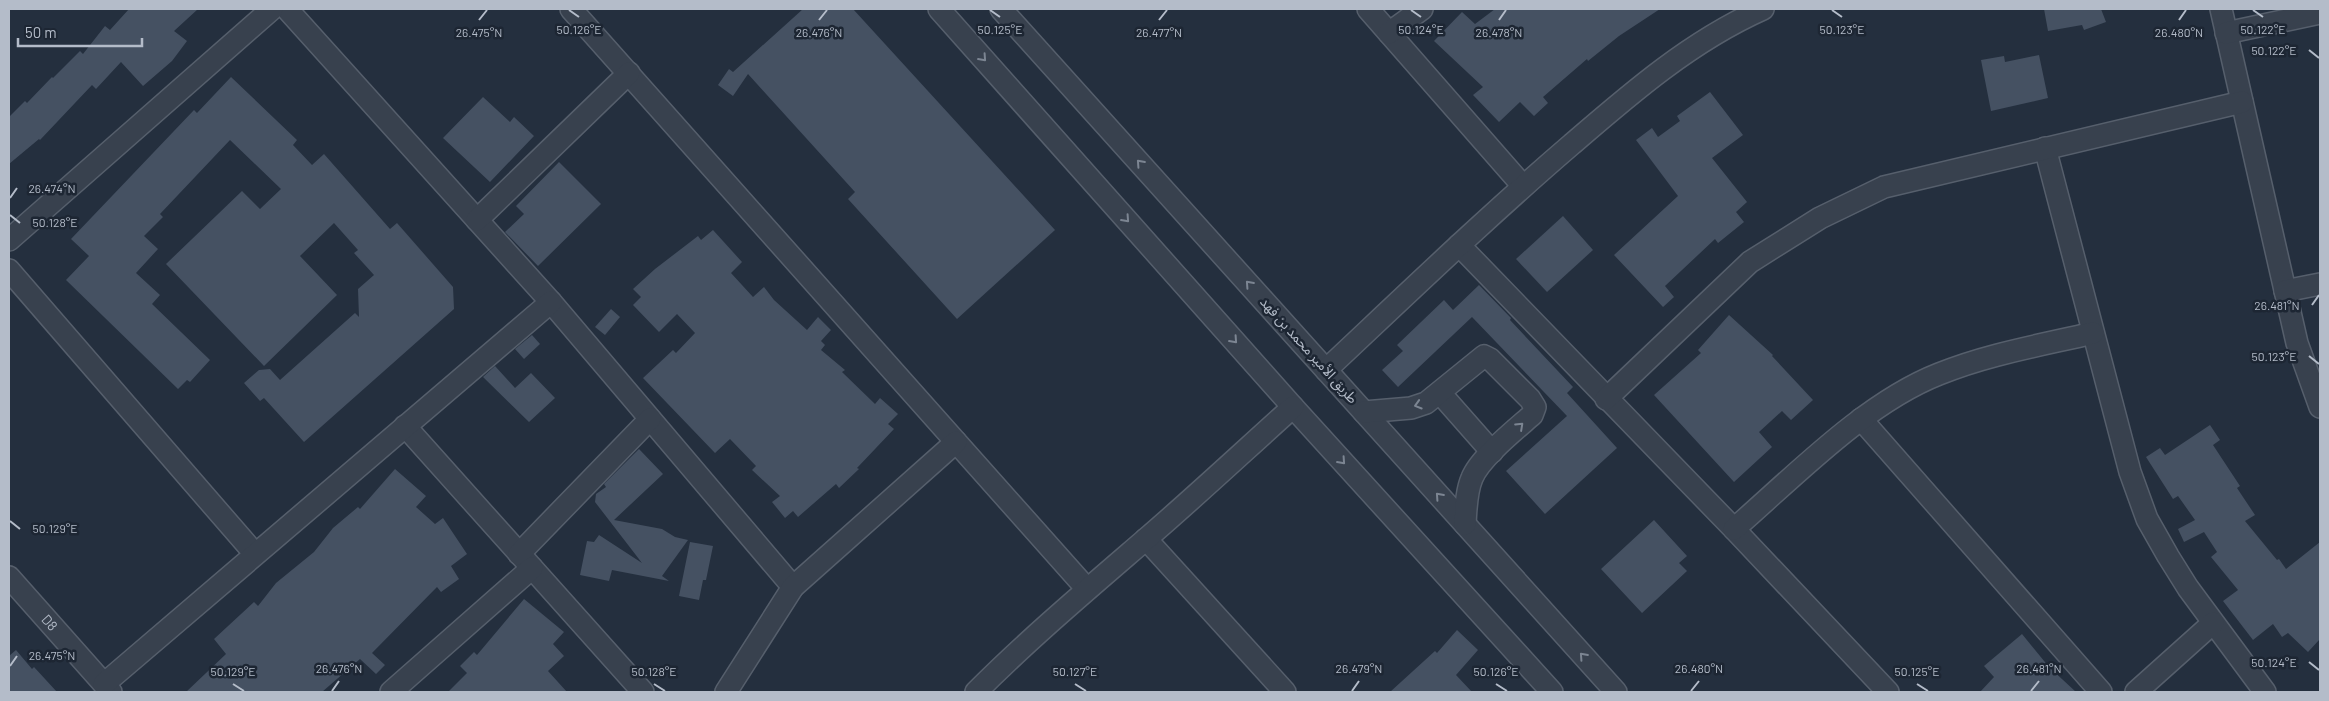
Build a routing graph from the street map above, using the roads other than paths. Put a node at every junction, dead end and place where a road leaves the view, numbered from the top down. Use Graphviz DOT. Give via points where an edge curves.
graph roads {
  1 [pos="272,9"];
  2 [pos="287,9"];
  3 [pos="571,9"];
  4 [pos="939,9"];
  5 [pos="1001,9"];
  6 [pos="1368,9"];
  7 [pos="1422,9"];
  8 [pos="1763,9"];
  9 [pos="2221,9"];
  10 [pos="2320,13"];
  11 [pos="1389,33"];
  12 [pos="2226,33"];
  13 [pos="629,73"];
  14 [pos="2242,102"];
  15 [pos="2045,148"];
  16 [pos="1523,186"];
  17 [pos="478,220"];
  18 [pos="9,240"];
  19 [pos="1459,245"];
  20 [pos="9,270"];
  21 [pos="2320,284"];
  22 [pos="2285,291"];
  23 [pos="551,302"];
  24 [pos="2093,333"];
  25 [pos="1326,370"];
  26 [pos="1440,393"];
  27 [pos="1606,399"];
  28 [pos="1293,407"];
  29 [pos="2320,407"];
  30 [pos="1364,412"];
  31 [pos="650,419"];
  32 [pos="1861,419"];
  33 [pos="405,426"];
  34 [pos="956,442"];
  35 [pos="1492,452"];
  36 [pos="1465,524"];
  37 [pos="1734,529"];
  38 [pos="1146,539"];
  39 [pos="255,554"];
  40 [pos="525,561"];
  41 [pos="9,577"];
  42 [pos="793,587"];
  43 [pos="1087,589"];
  44 [pos="2213,623"];
  45 [pos="108,688"];
  46 [pos="1281,691"];
  47 [pos="391,692"];
  48 [pos="643,692"];
  49 [pos="726,692"];
  50 [pos="976,692"];
  51 [pos="1552,692"];
  52 [pos="1616,692"];
  53 [pos="1888,692"];
  54 [pos="2101,692"];
  55 [pos="2136,692"];
  56 [pos="2265,692"];
  1 -- 18 [label="street"];
  2 -- 17 [label="street"];
  3 -- 13 [label="street"];
  4 -- 28 [label="street, one-way"];
  25 -- 5 [label="street, طريق الأمير محمد بن فهد, one-way"];
  6 -- 11 [label="street"];
  7 -- 11 [label="street"];
  8 -- 16 [label="street" via="1682,55 1631,93"];
  9 -- 12 [label="street"];
  10 -- 12 [label="street"];
  11 -- 16 [label="street"];
  12 -- 14 [label="street"];
  13 -- 17 [label="street"];
  13 -- 34 [label="street"];
  14 -- 15 [label="street"];
  14 -- 22 [label="street"];
  15 -- 24 [label="street"];
  15 -- 27 [label="street" via="1884,187 1820,218 1750,262"];
  16 -- 19 [label="street"];
  17 -- 23 [label="street"];
  19 -- 25 [label="street"];
  19 -- 27 [label="street"];
  20 -- 39 [label="street"];
  21 -- 22 [label="street"];
  22 -- 29 [label="street" via="2297,343"];
  23 -- 31 [label="street"];
  23 -- 33 [label="street"];
  24 -- 32 [label="street" via="1966,364 1938,374"];
  24 -- 44 [label="street" via="2130,472 2148,519 2168,556"];
  25 -- 30 [label="street, طريق الأمير محمد بن فهد"];
  26 -- 30 [label="street, one-way" via="1426,403 1410,408"];
  26 -- 35 [label="street"];
  35 -- 26 [label="street, one-way" via="1532,415 1535,407 1530,399 1484,356"];
  27 -- 37 [label="street"];
  28 -- 38 [label="street"];
  28 -- 51 [label="street, one-way"];
  36 -- 30 [label="street, طريق الأمير محمد بن فهد, one-way"];
  31 -- 40 [label="street"];
  31 -- 42 [label="street"];
  32 -- 37 [label="street"];
  32 -- 54 [label="street"];
  33 -- 39 [label="street"];
  33 -- 40 [label="street"];
  34 -- 42 [label="street"];
  34 -- 43 [label="street"];
  35 -- 36 [label="street" via="1472,476"];
  52 -- 36 [label="street, طريق الأمير محمد بن فهد, one-way"];
  37 -- 53 [label="street"];
  38 -- 43 [label="street"];
  38 -- 46 [label="street"];
  39 -- 45 [label="street"];
  40 -- 47 [label="street"];
  40 -- 48 [label="street"];
  41 -- 45 [label="street, D8"];
  42 -- 49 [label="street"];
  43 -- 50 [label="street"];
  44 -- 55 [label="street"];
  44 -- 56 [label="street"];
}
